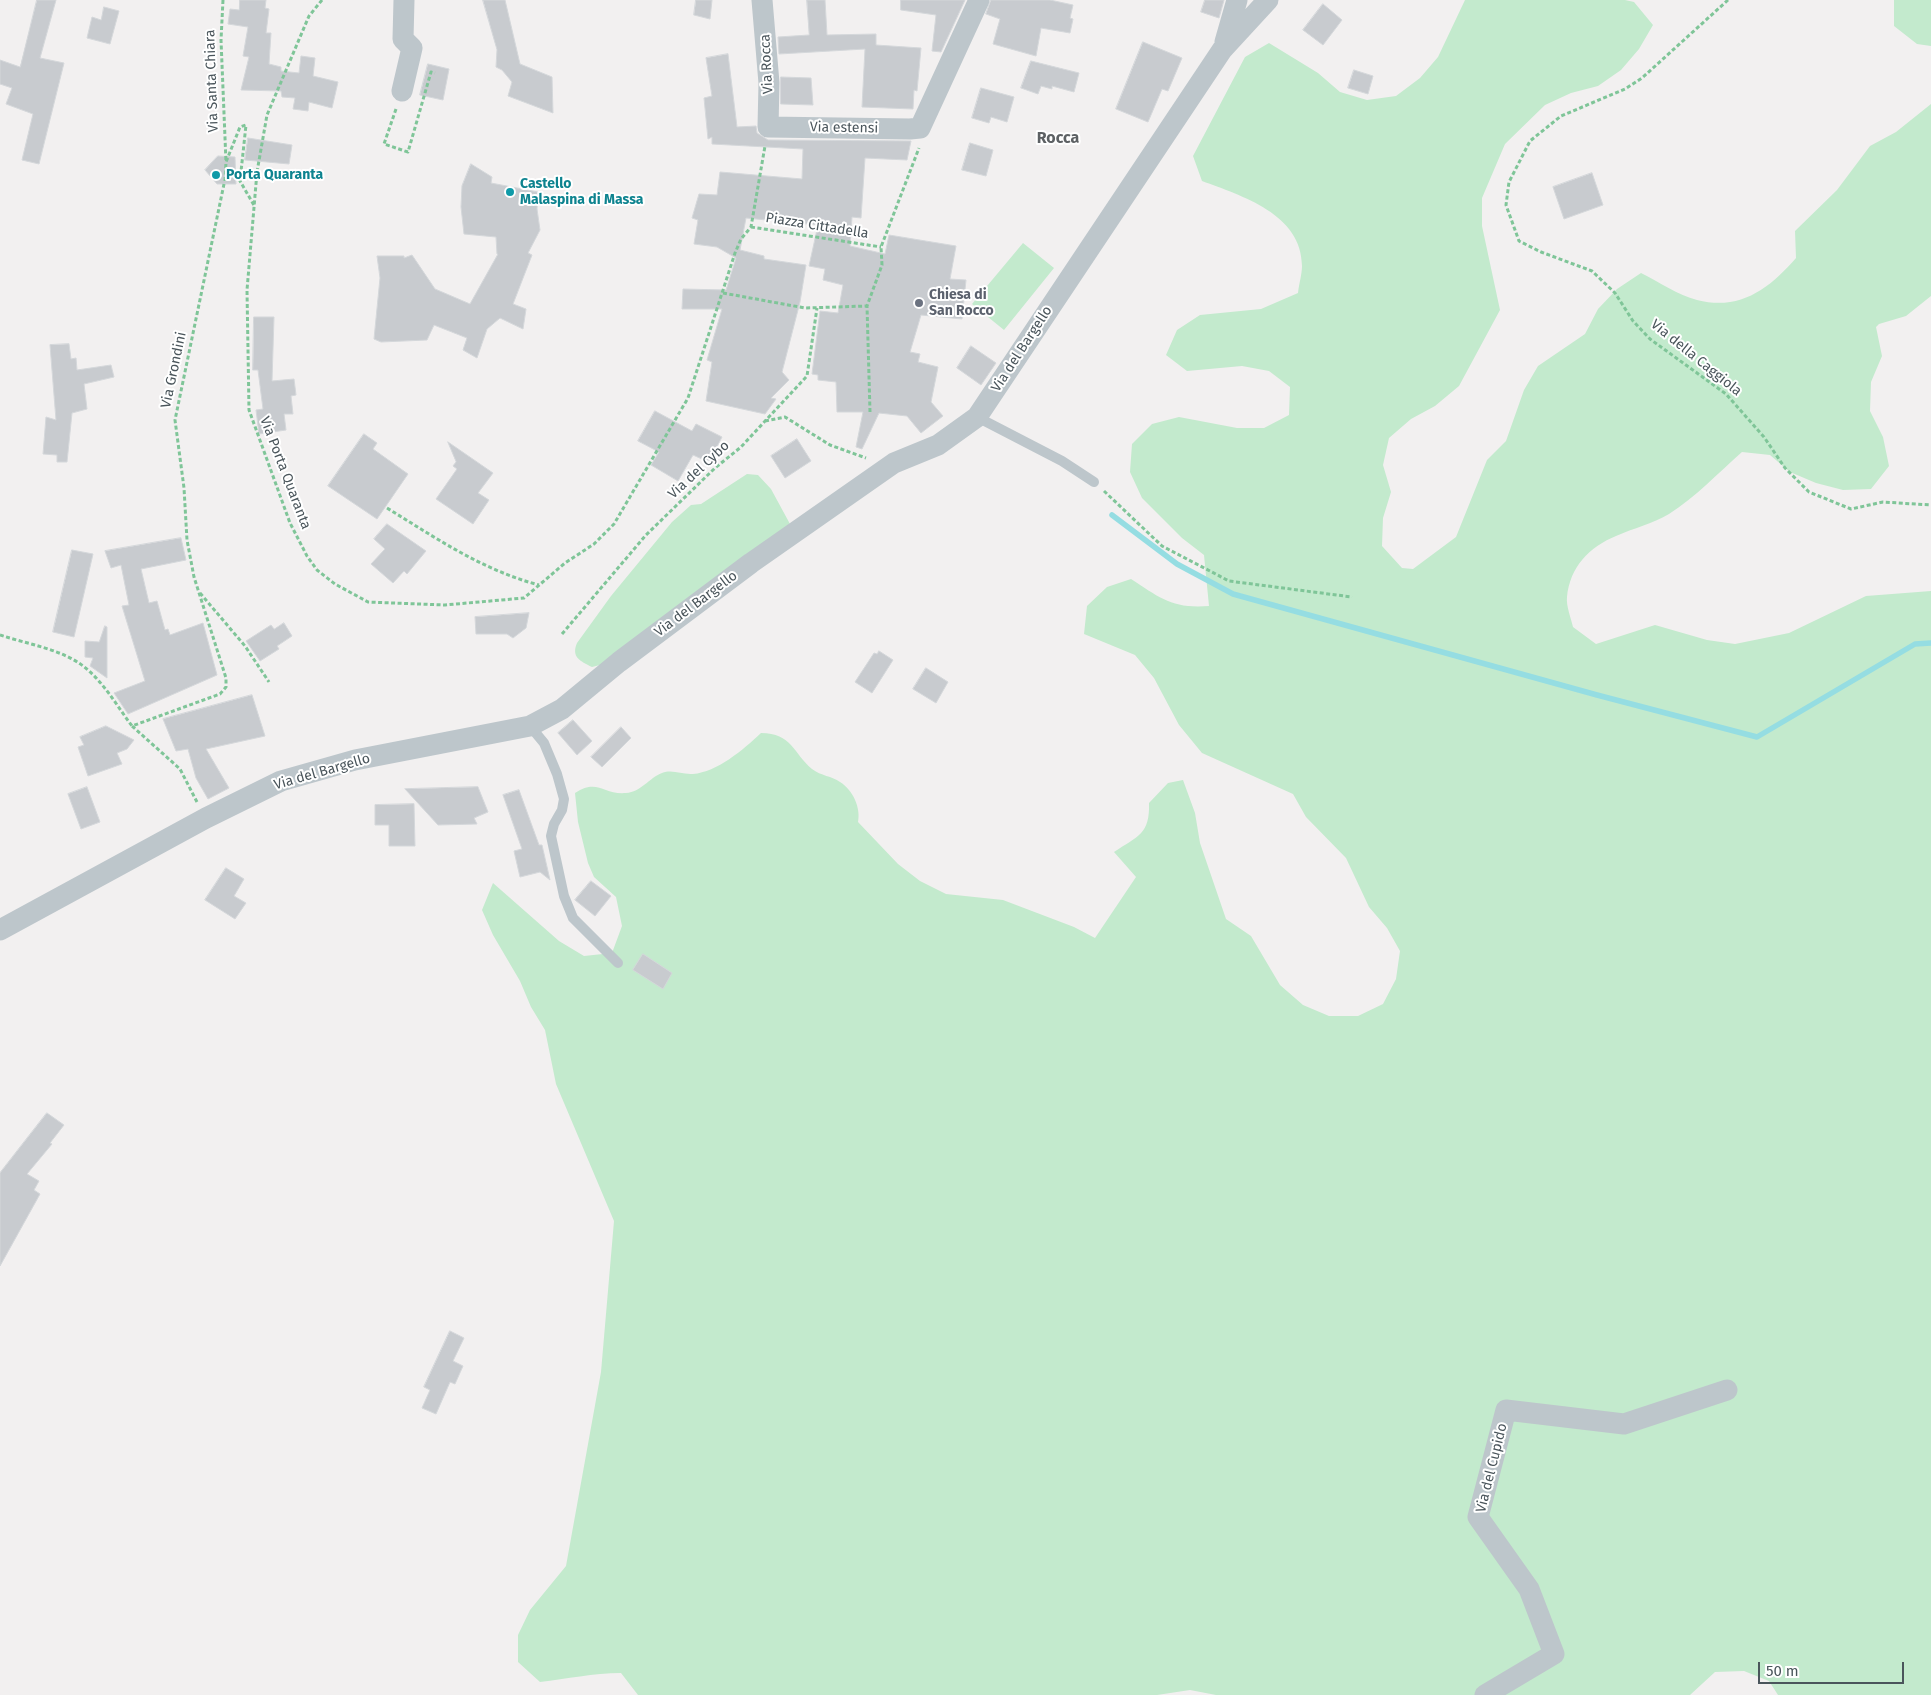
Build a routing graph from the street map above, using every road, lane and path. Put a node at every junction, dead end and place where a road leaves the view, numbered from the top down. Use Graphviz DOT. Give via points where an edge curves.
graph roads {
  1 [pos="223,0"];
  2 [pos="322,0"];
  3 [pos="404,0"];
  4 [pos="762,0"];
  5 [pos="979,0"];
  6 [pos="1237,0"];
  7 [pos="1268,0"];
  8 [pos="1728,0"];
  9 [pos="1222,50"];
  10 [pos="435,74"];
  11 [pos="402,91"];
  12 [pos="768,127"];
  13 [pos="920,128"];
  14 [pos="226,162"];
  15 [pos="255,208"];
  16 [pos="751,227"];
  17 [pos="881,247"];
  18 [pos="723,293"];
  19 [pos="867,306"];
  20 [pos="817,308"];
  21 [pos="870,412"];
  22 [pos="977,417"];
  23 [pos="764,422"];
  24 [pos="894,463"];
  25 [pos="1094,482"];
  26 [pos="1931,505"];
  27 [pos="387,508"];
  28 [pos="539,585"];
  29 [pos="199,592"];
  30 [pos="1352,597"];
  31 [pos="562,634"];
  32 [pos="0,635"];
  33 [pos="269,682"];
  34 [pos="132,726"];
  35 [pos="530,726"];
  36 [pos="206,818"];
  37 [pos="0,930"];
  38 [pos="618,963"];
  39 [pos="1727,1390"];
  40 [pos="1485,1695"];
  1 -- 14 [label="path, Via Santa Chiara" via="221,40"];
  2 -- 15 [label="path, Via Porta Quaranta" via="309,16 267,115 257,172"];
  3 -- 11 [label="street" via="403,39 412,48"];
  4 -- 12 [label="street, Via Rocca" via="769,83"];
  5 -- 13 [label="street"];
  6 -- 9 [label="street"];
  7 -- 9 [label="street"];
  8 -- 26 [label="path, Via della Caggiola" via="1642,78 1625,89 1561,116 1530,142 1509,182 1506,205 1519,241 1592,271 1615,293 1650,339 1726,394 1764,437 1785,468 1809,492 1850,509 1883,502"];
  9 -- 22 [label="street, Via del Bargello"];
  10 -- 11 [label="path" via="431,72 408,152 384,144"];
  12 -- 13 [label="street, Via estensi"];
  12 -- 16 [label="path"];
  13 -- 17 [label="path" via="921,142"];
  14 -- 15 [label="path, Via Grondini" via="240,127 246,126 240,181"];
  14 -- 29 [label="path, Via Grondini" via="225,182 175,420 187,540"];
  15 -- 28 [label="path, Via Porta Quaranta" via="247,290 249,410 290,523 312,563 335,584 368,602 445,605 489,602 524,598"];
  16 -- 17 [label="path, Piazza Cittadella"];
  16 -- 18 [label="path, Via Porta Quaranta" via="735,253"];
  17 -- 19 [label="path" via="882,265"];
  18 -- 20 [label="path"];
  18 -- 28 [label="path, Via Porta Quaranta" via="688,398 614,524 594,544 565,562"];
  19 -- 20 [label="path"];
  19 -- 21 [label="path"];
  20 -- 23 [label="path, Via del Cybo" via="807,376"];
  22 -- 24 [label="street, Via del Bargello" via="938,445"];
  22 -- 25 [label="lane" via="1062,461"];
  23 -- 24 [label="path" via="784,417 830,444 868,459"];
  23 -- 31 [label="path, Via del Cybo" via="646,535"];
  24 -- 35 [label="street, Via del Bargello" via="751,563 562,709"];
  25 -- 30 [label="path" via="1162,546 1229,581"];
  27 -- 28 [label="path" via="460,554 503,574"];
  29 -- 33 [label="path, Via Grondini" via="245,646"];
  29 -- 34 [label="path, Via Grondini" via="226,687 220,694"];
  32 -- 34 [label="path" via="58,653 83,666 95,676"];
  34 -- 36 [label="path" via="180,769"];
  35 -- 36 [label="street, Via del Bargello" via="355,760 281,782"];
  35 -- 38 [label="lane" via="544,743 564,799 551,836 572,918"];
  36 -- 37 [label="street, Via del Bargello"];
  39 -- 40 [label="street, Via del Cupido" via="1624,1424 1506,1410 1478,1517 1529,1589 1554,1654"];
}
